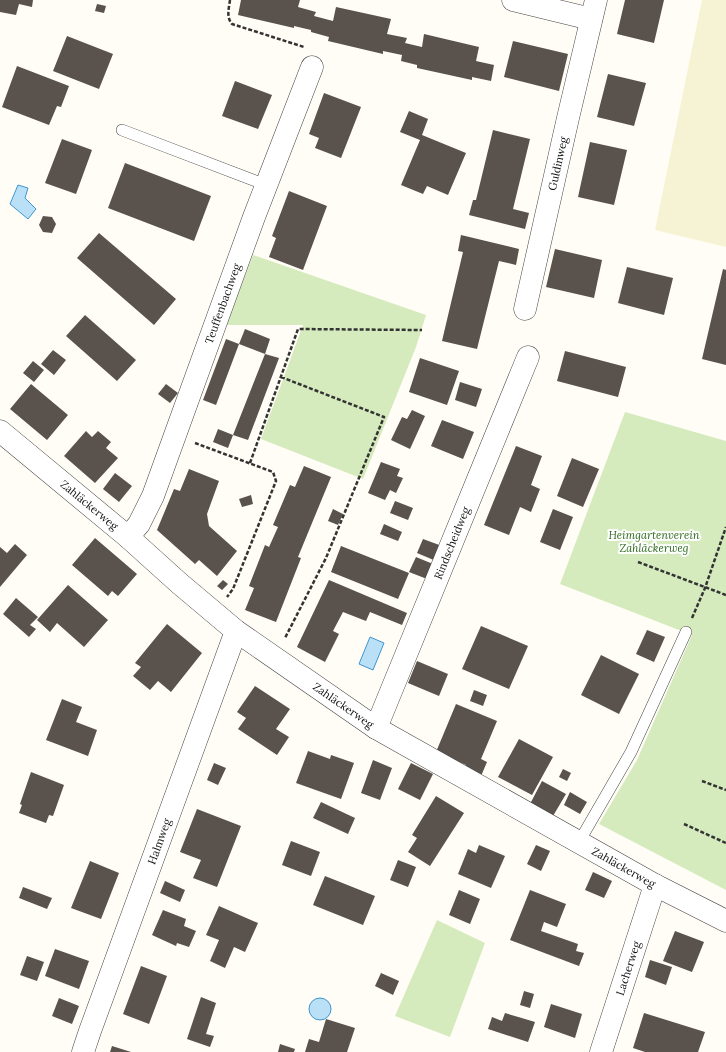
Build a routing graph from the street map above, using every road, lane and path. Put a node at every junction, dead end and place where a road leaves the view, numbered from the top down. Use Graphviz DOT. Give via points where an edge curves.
graph roads {
  1 [pos="230,0"];
  2 [pos="513,0"];
  3 [pos="594,9"];
  4 [pos="312,67"];
  5 [pos="122,130"];
  6 [pos="266,185"];
  7 [pos="525,310"];
  8 [pos="422,330"];
  9 [pos="528,357"];
  10 [pos="281,377"];
  11 [pos="0,431"];
  12 [pos="175,435"];
  13 [pos="250,463"];
  14 [pos="726,527"];
  15 [pos="128,537"];
  16 [pos="638,562"];
  17 [pos="705,588"];
  18 [pos="726,595"];
  19 [pos="215,613"];
  20 [pos="236,631"];
  21 [pos="686,632"];
  22 [pos="284,638"];
  23 [pos="376,728"];
  24 [pos="702,781"];
  25 [pos="726,790"];
  26 [pos="684,824"];
  27 [pos="579,842"];
  28 [pos="726,843"];
  29 [pos="655,885"];
  30 [pos="726,921"];
  31 [pos="83,1052"];
  32 [pos="601,1052"];
  1 -- 4 [label="path" via="228,12 232,24 306,48 312,52"];
  2 -- 3 [label="street, Guldinweg"];
  3 -- 7 [label="street, Guldinweg"];
  4 -- 6 [label="street, Teuffenbachweg"];
  5 -- 6 [label="lane"];
  6 -- 12 [label="street, Teuffenbachweg"];
  8 -- 10 [label="path" via="298,329"];
  9 -- 23 [label="street, Rindscheidweg"];
  10 -- 13 [label="path"];
  10 -- 22 [label="path" via="384,417 326,558"];
  11 -- 15 [label="street, Zahläckerweg"];
  12 -- 13 [label="path"];
  12 -- 15 [label="street, Teuffenbachweg" via="153,496 139,524"];
  13 -- 19 [label="path" via="273,472 276,481 233,589"];
  14 -- 17 [label="path"];
  15 -- 19 [label="street, Zahläckerweg"];
  16 -- 17 [label="path"];
  17 -- 18 [label="path"];
  17 -- 21 [label="path"];
  19 -- 20 [label="street, Zahläckerweg"];
  20 -- 23 [label="street, Zahläckerweg"];
  20 -- 31 [label="street, Halmweg"];
  21 -- 27 [label="lane" via="631,752"];
  23 -- 27 [label="street, Zahläckerweg"];
  24 -- 25 [label="path"];
  26 -- 28 [label="path"];
  27 -- 29 [label="street, Zahläckerweg"];
  29 -- 30 [label="street, Zahläckerweg"];
  29 -- 32 [label="street, Lacherweg"];
}
